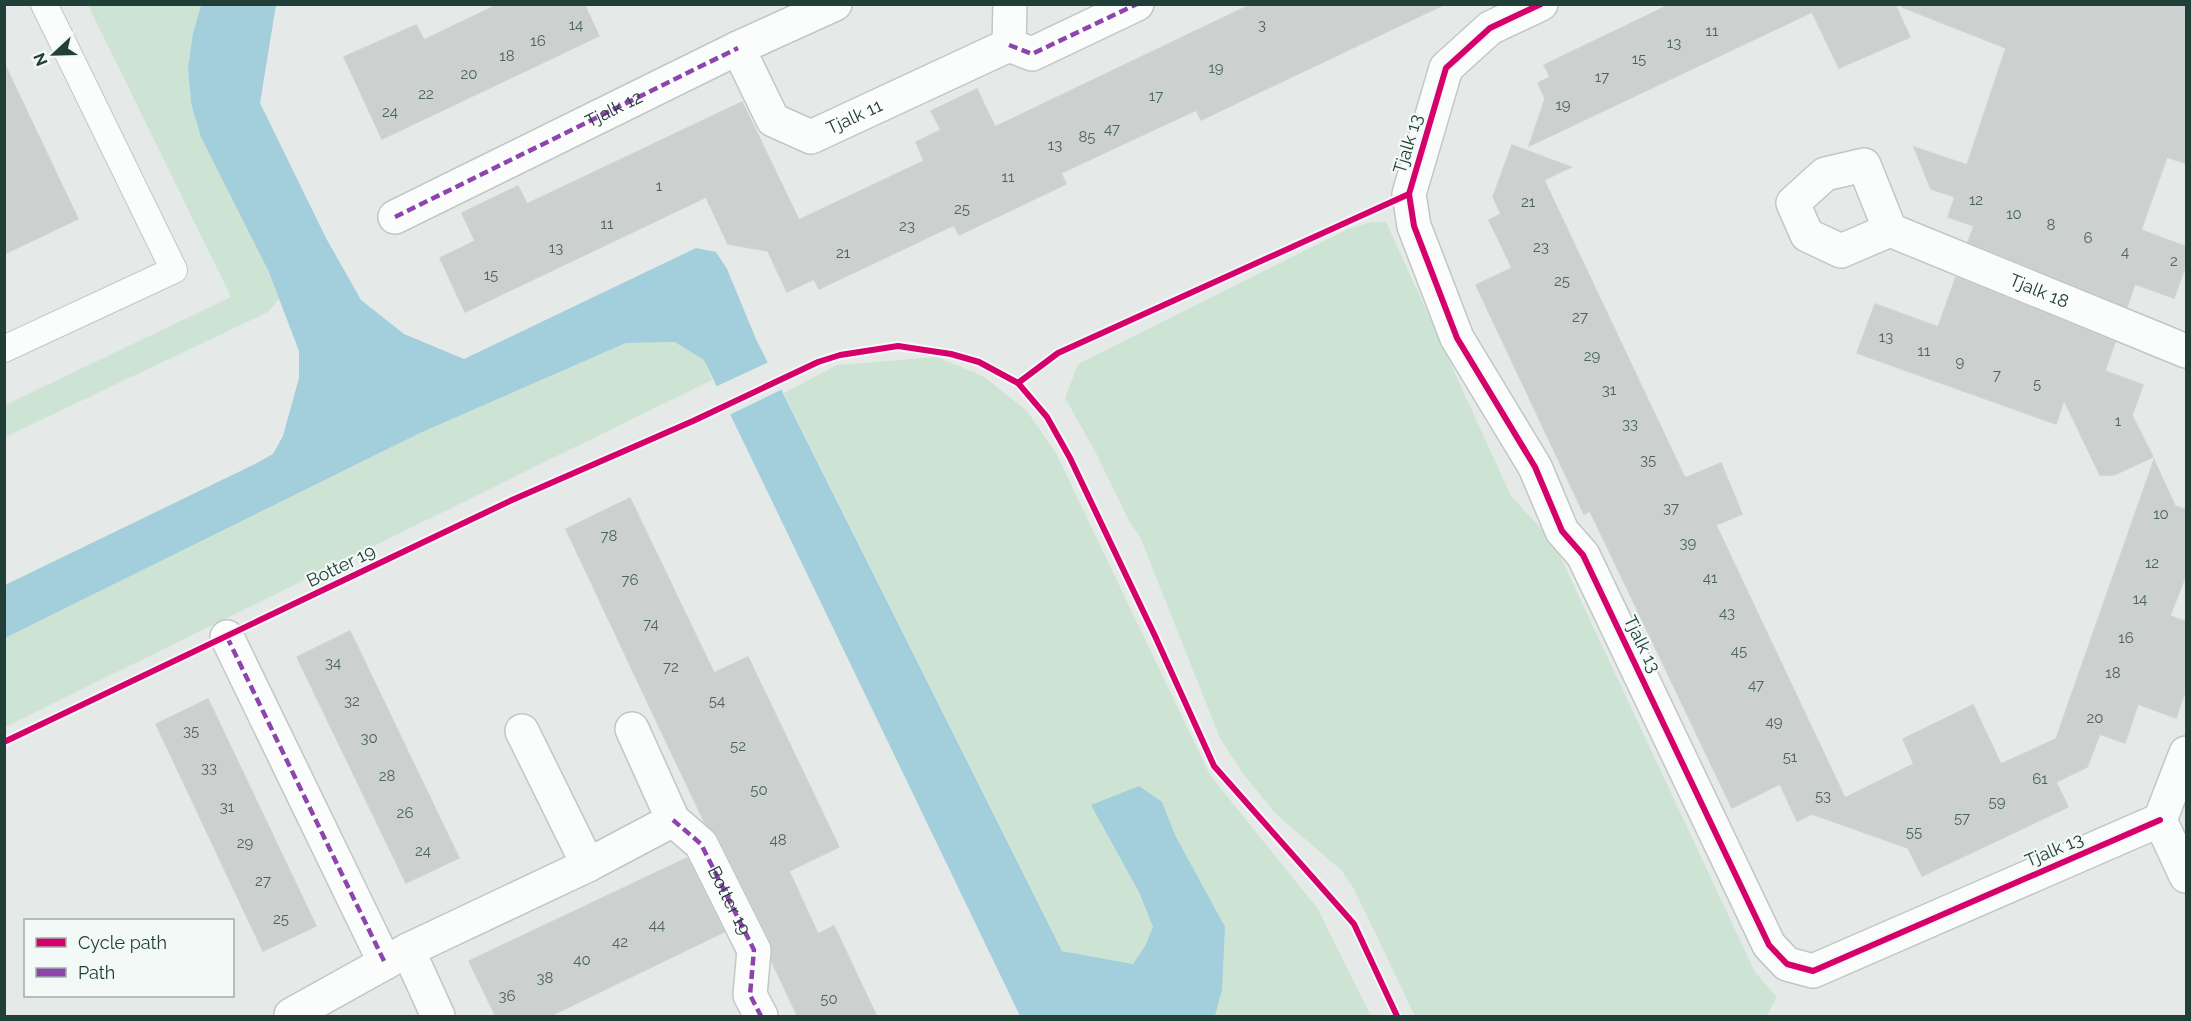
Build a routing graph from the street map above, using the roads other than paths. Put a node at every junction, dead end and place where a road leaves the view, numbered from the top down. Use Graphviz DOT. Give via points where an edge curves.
graph roads {
  1 [pos="44,4"];
  2 [pos="835,4"];
  3 [pos="1010,4"];
  4 [pos="1137,4"];
  5 [pos="1541,4"];
  6 [pos="1009,45"];
  7 [pos="738,48"];
  8 [pos="395,217"];
  9 [pos="1890,230"];
  10 [pos="4,349"];
  11 [pos="2187,351"];
  12 [pos="227,637"];
  13 [pos="632,729"];
  14 [pos="522,731"];
  15 [pos="2187,753"];
  16 [pos="673,820"];
  17 [pos="2160,820"];
  18 [pos="588,865"];
  19 [pos="2187,876"];
  20 [pos="397,957"];
  21 [pos="756,1006"];
  22 [pos="291,1017"];
  23 [pos="438,1017"];
  1 -- 10 [label="lane" via="174,270"];
  2 -- 7 [label="street, Tjalk 12"];
  3 -- 6 [label="street"];
  4 -- 6 [label="street" via="1032,54"];
  5 -- 17 [label="street, Tjalk 13" via="1490,28 1446,68 1409,194 1414,226 1457,338 1535,467 1562,531 1583,555 1770,945 1787,964 1813,971"];
  6 -- 7 [label="street, Tjalk 11" via="812,137 773,120"];
  7 -- 8 [label="street, Tjalk 12"];
  9 -- 11 [label="street, Tjalk 18"];
  12 -- 20 [label="street"];
  13 -- 16 [label="street, Botter 19"];
  14 -- 18 [label="street"];
  15 -- 17 [label="street"];
  16 -- 18 [label="street"];
  16 -- 21 [label="street, Botter 19" via="701,844 754,950"];
  17 -- 19 [label="street"];
  18 -- 20 [label="street"];
  20 -- 22 [label="street"];
  20 -- 23 [label="street"];
}
